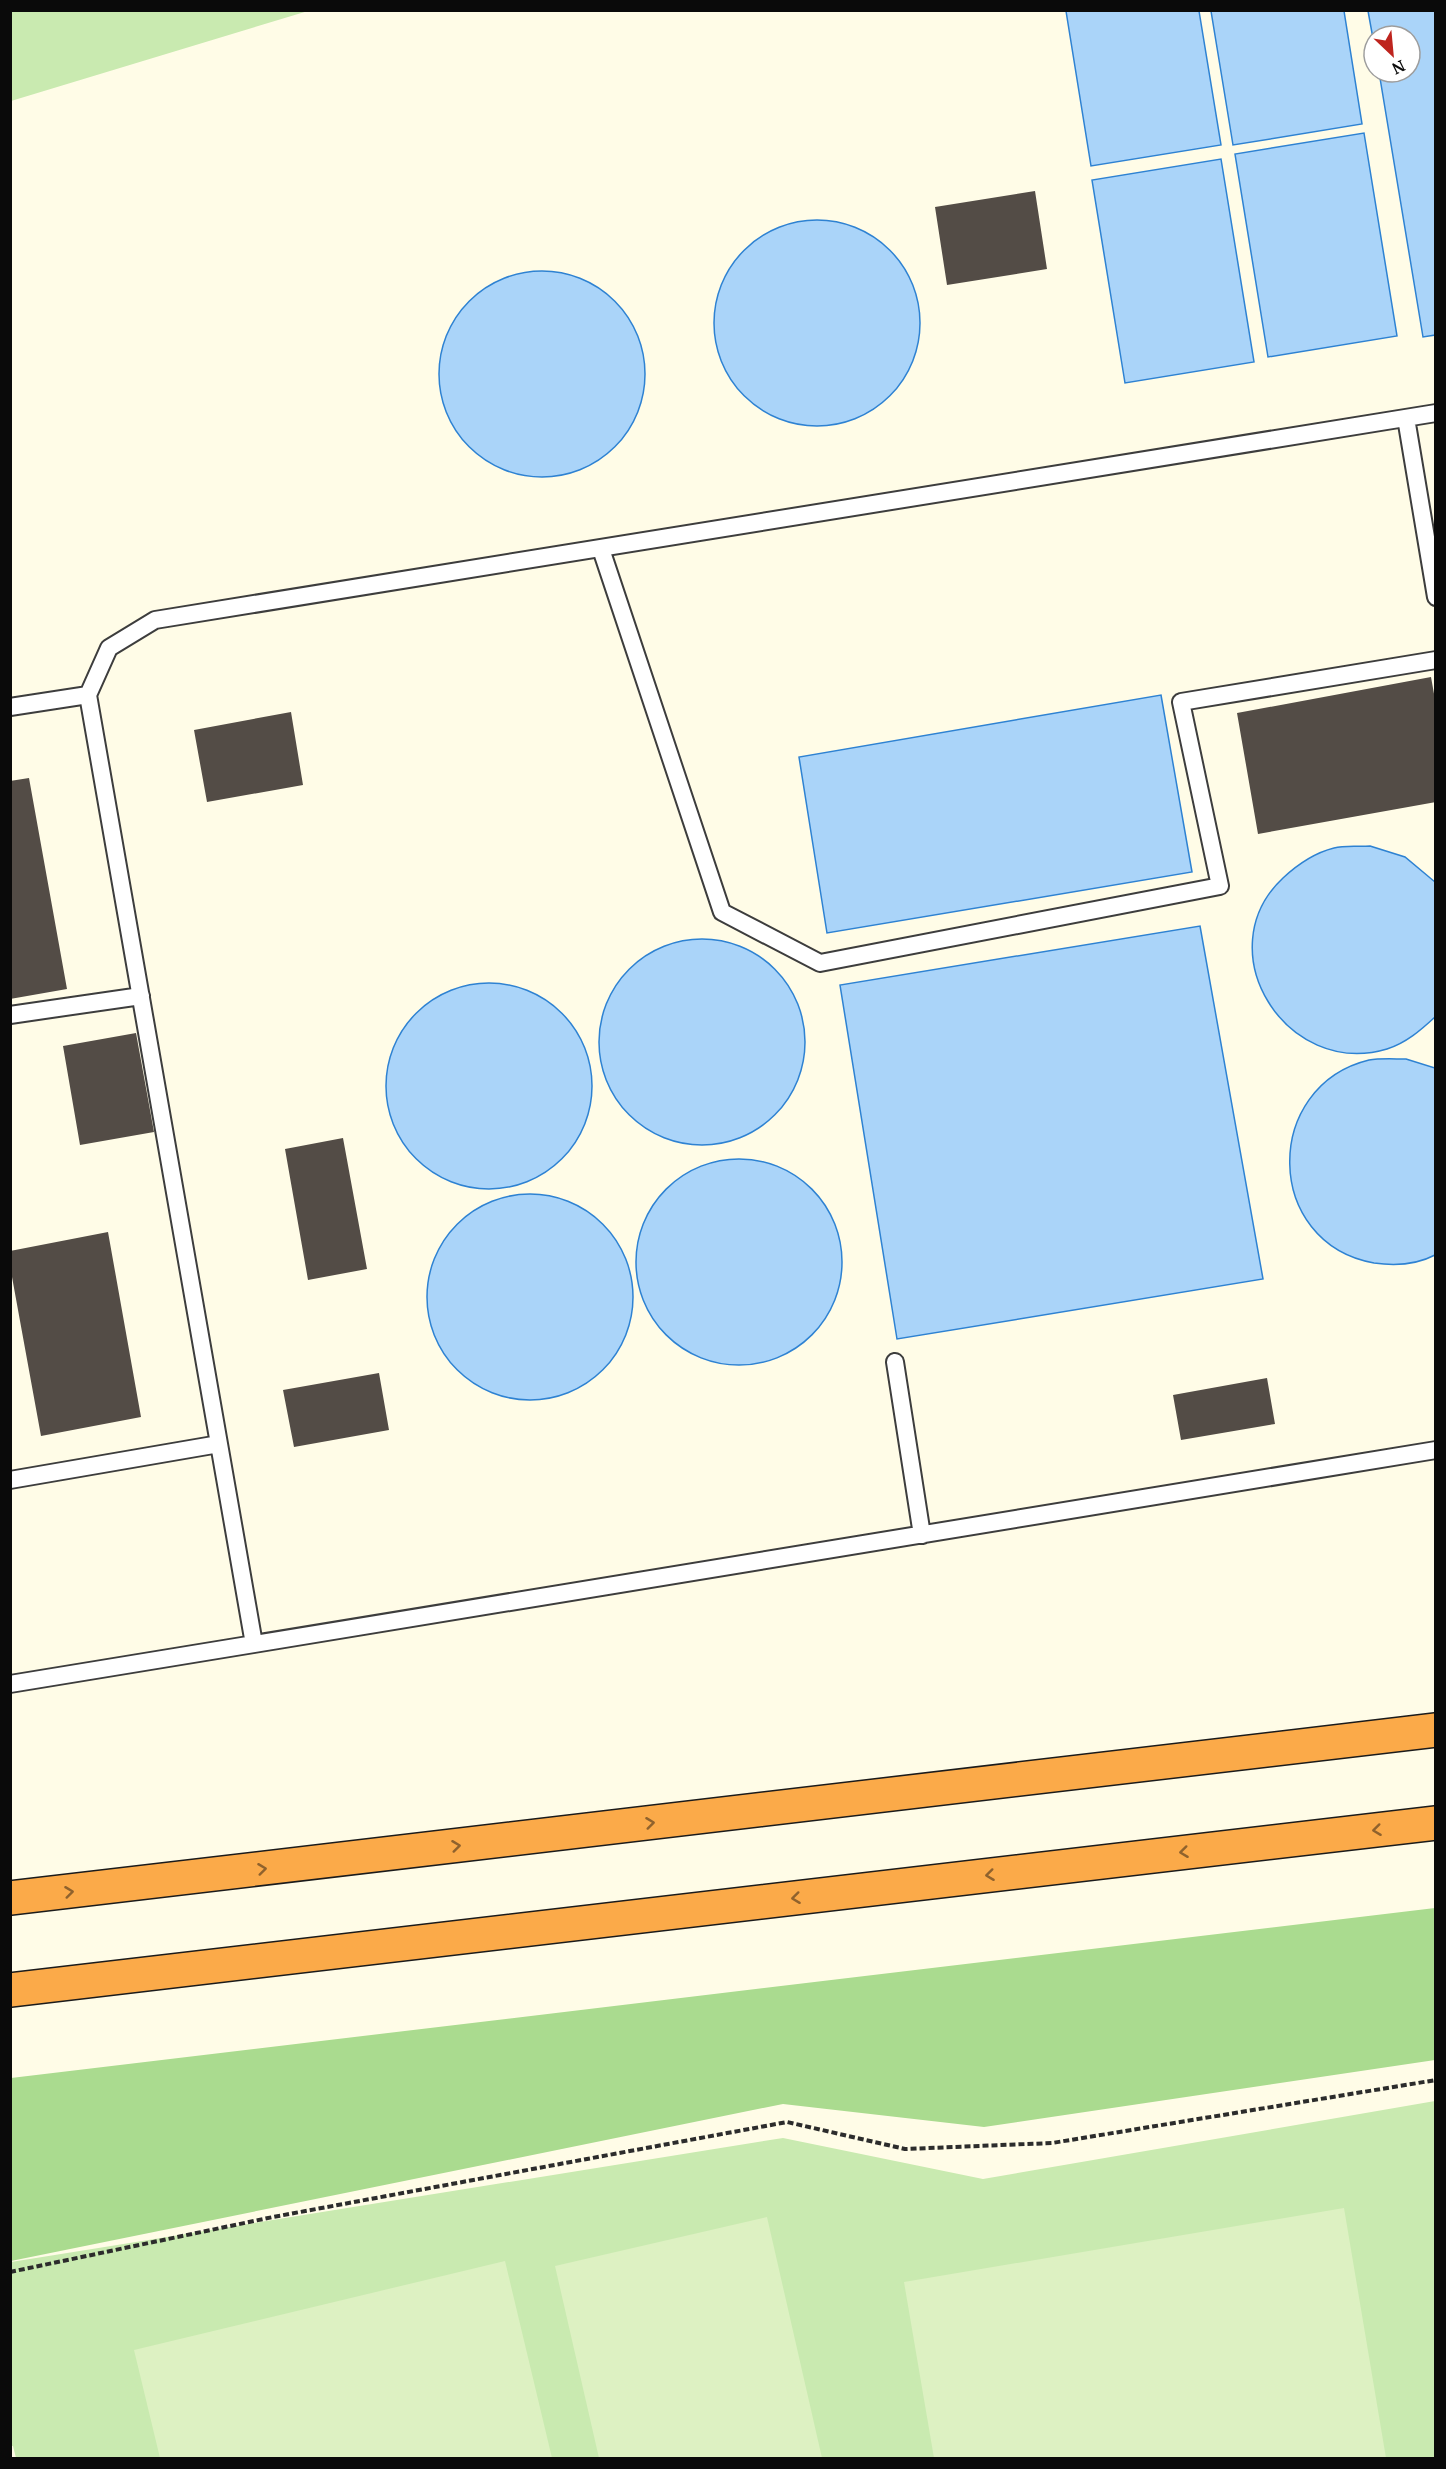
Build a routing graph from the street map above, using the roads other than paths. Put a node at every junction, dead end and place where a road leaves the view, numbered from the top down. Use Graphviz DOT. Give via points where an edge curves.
graph roads {
  1 [pos="1436,413"];
  2 [pos="1406,418"];
  3 [pos="601,549"];
  4 [pos="1436,597"];
  5 [pos="1436,660"];
  6 [pos="88,695"];
  7 [pos="10,707"];
  8 [pos="141,996"];
  9 [pos="10,1015"];
  10 [pos="895,1362"];
  11 [pos="219,1443"];
  12 [pos="1436,1450"];
  13 [pos="10,1480"];
  14 [pos="922,1535"];
  15 [pos="254,1644"];
  16 [pos="10,1684"];
  17 [pos="1436,1730"];
  18 [pos="1436,1823"];
  19 [pos="10,1898"];
  20 [pos="10,1990"];
  1 -- 2 [label="lane"];
  2 -- 3 [label="lane"];
  2 -- 4 [label="lane"];
  3 -- 5 [label="lane" via="722,912 820,963 1220,886 1181,702"];
  3 -- 6 [label="lane" via="155,620 109,648"];
  6 -- 7 [label="lane"];
  6 -- 8 [label="lane"];
  8 -- 9 [label="lane"];
  8 -- 11 [label="lane"];
  10 -- 14 [label="lane"];
  11 -- 13 [label="lane"];
  11 -- 15 [label="lane"];
  12 -- 14 [label="lane"];
  14 -- 15 [label="lane"];
  15 -- 16 [label="lane"];
  19 -- 17 [label="highway, one-way"];
  18 -- 20 [label="highway, one-way"];
}
